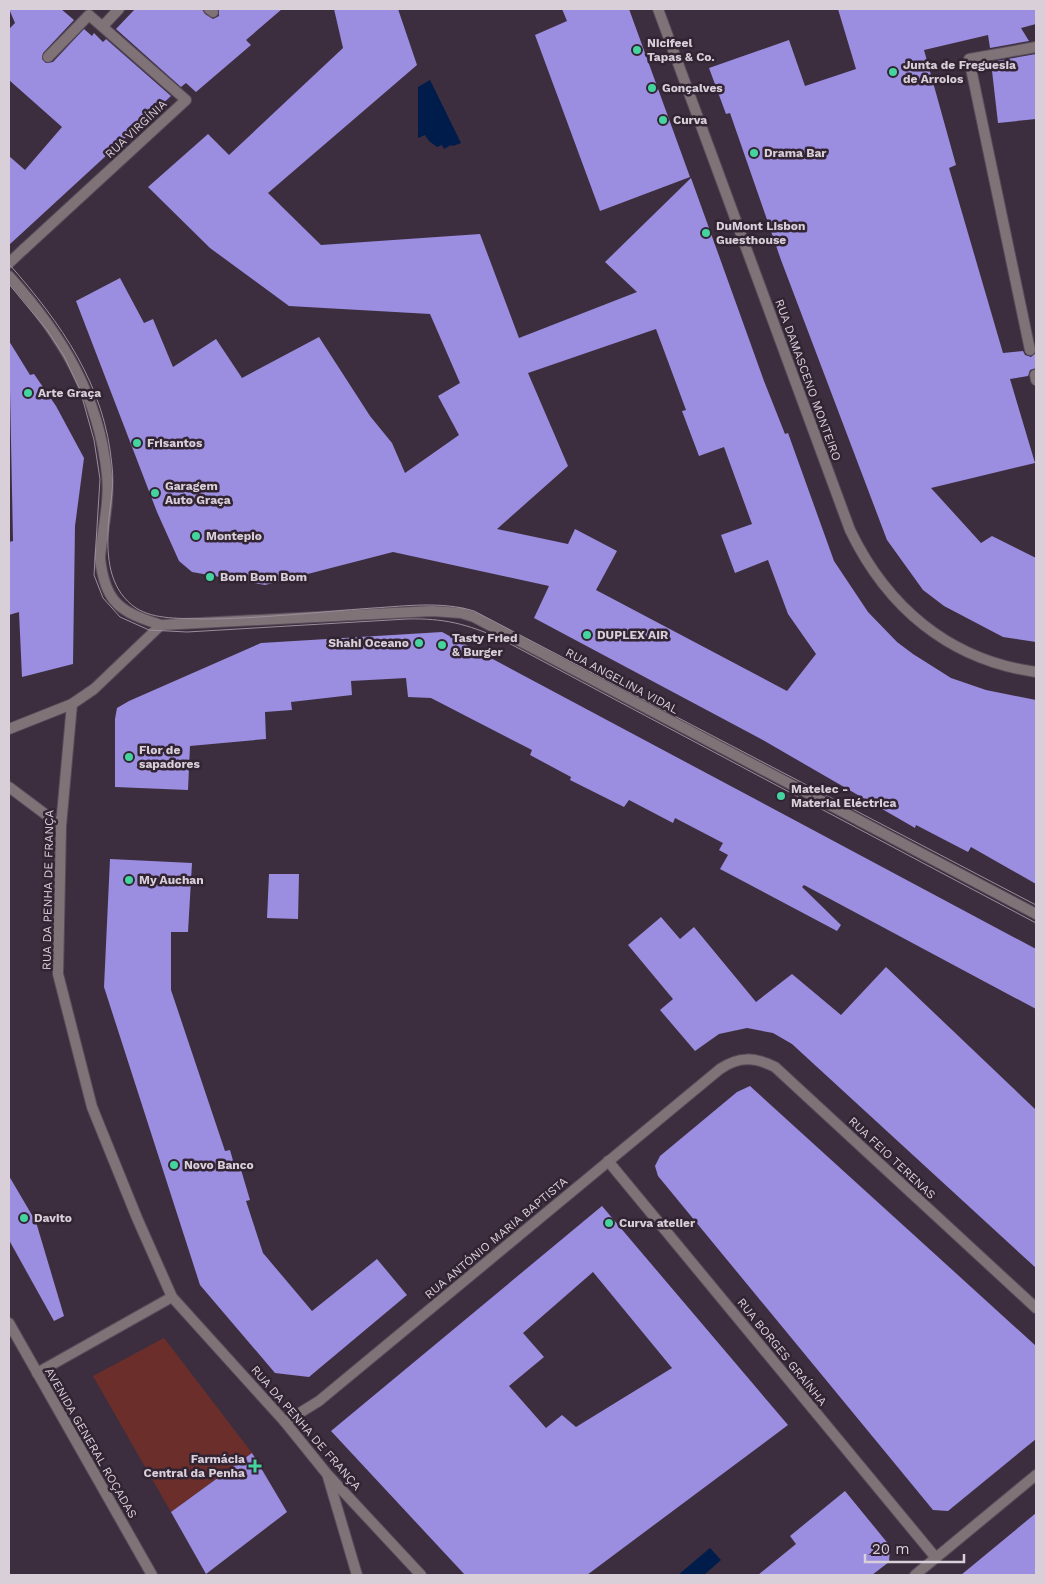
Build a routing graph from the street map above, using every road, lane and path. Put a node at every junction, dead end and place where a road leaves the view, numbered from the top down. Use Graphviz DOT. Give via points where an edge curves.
graph roads {
  1 [pos="118,9"];
  2 [pos="658,9"];
  3 [pos="86,12"];
  4 [pos="103,26"];
  5 [pos="1036,47"];
  6 [pos="48,57"];
  7 [pos="9,263"];
  8 [pos="9,276"];
  9 [pos="1030,350"];
  10 [pos="161,625"];
  11 [pos="1036,672"];
  12 [pos="72,704"];
  13 [pos="9,729"];
  14 [pos="9,787"];
  15 [pos="61,826"];
  16 [pos="1036,914"];
  17 [pos="720,1069"];
  18 [pos="608,1161"];
  19 [pos="172,1297"];
  20 [pos="1036,1308"];
  21 [pos="9,1323"];
  22 [pos="37,1373"];
  23 [pos="285,1422"];
  24 [pos="327,1474"];
  25 [pos="1036,1475"];
  26 [pos="936,1558"];
  27 [pos="152,1575"];
  28 [pos="357,1575"];
  29 [pos="421,1575"];
  30 [pos="915,1575"];
  1 -- 4 [label="street"];
  2 -- 11 [label="street, RUA DAMASCENO MONTEIRO" via="850,530 863,557 900,605 948,642 1004,666"];
  3 -- 4 [label="street, RUA VIRGÍNIA"];
  3 -- 6 [label="street, RUA VIRGÍNIA"];
  4 -- 7 [label="street, RUA VIRGÍNIA" via="186,100"];
  5 -- 9 [label="street" via="969,59"];
  8 -- 10 [label="street" via="55,331 73,362 91,408 107,476 100,558 109,595 130,615"];
  10 -- 12 [label="street" via="94,689"];
  10 -- 16 [label="street, RUA ANGELINA VIDAL" via="432,610 474,617"];
  12 -- 13 [label="street"];
  12 -- 15 [label="street, RUA DA PENHA DE FRANÇA"];
  14 -- 15 [label="street"];
  15 -- 19 [label="street, RUA DA PENHA DE FRANÇA" via="58,974 92,1107"];
  17 -- 18 [label="street, RUA ANTÓNIO MARIA BAPTISTA"];
  17 -- 20 [label="street, RUA FEIO TERENAS" via="730,1062 747,1058 775,1067"];
  18 -- 23 [label="street, RUA ANTÓNIO MARIA BAPTISTA" via="319,1401"];
  18 -- 26 [label="street, RUA BORGES GRAÍNHA"];
  19 -- 22 [label="street"];
  19 -- 23 [label="street, RUA DA PENHA DE FRANÇA"];
  21 -- 22 [label="street, AVENIDA GENERAL ROÇADAS"];
  22 -- 27 [label="street, AVENIDA GENERAL ROÇADAS"];
  23 -- 24 [label="street, RUA DA PENHA DE FRANÇA"];
  24 -- 28 [label="street"];
  24 -- 29 [label="street, RUA DA PENHA DE FRANÇA"];
  25 -- 26 [label="street"];
  26 -- 30 [label="street"];
}
